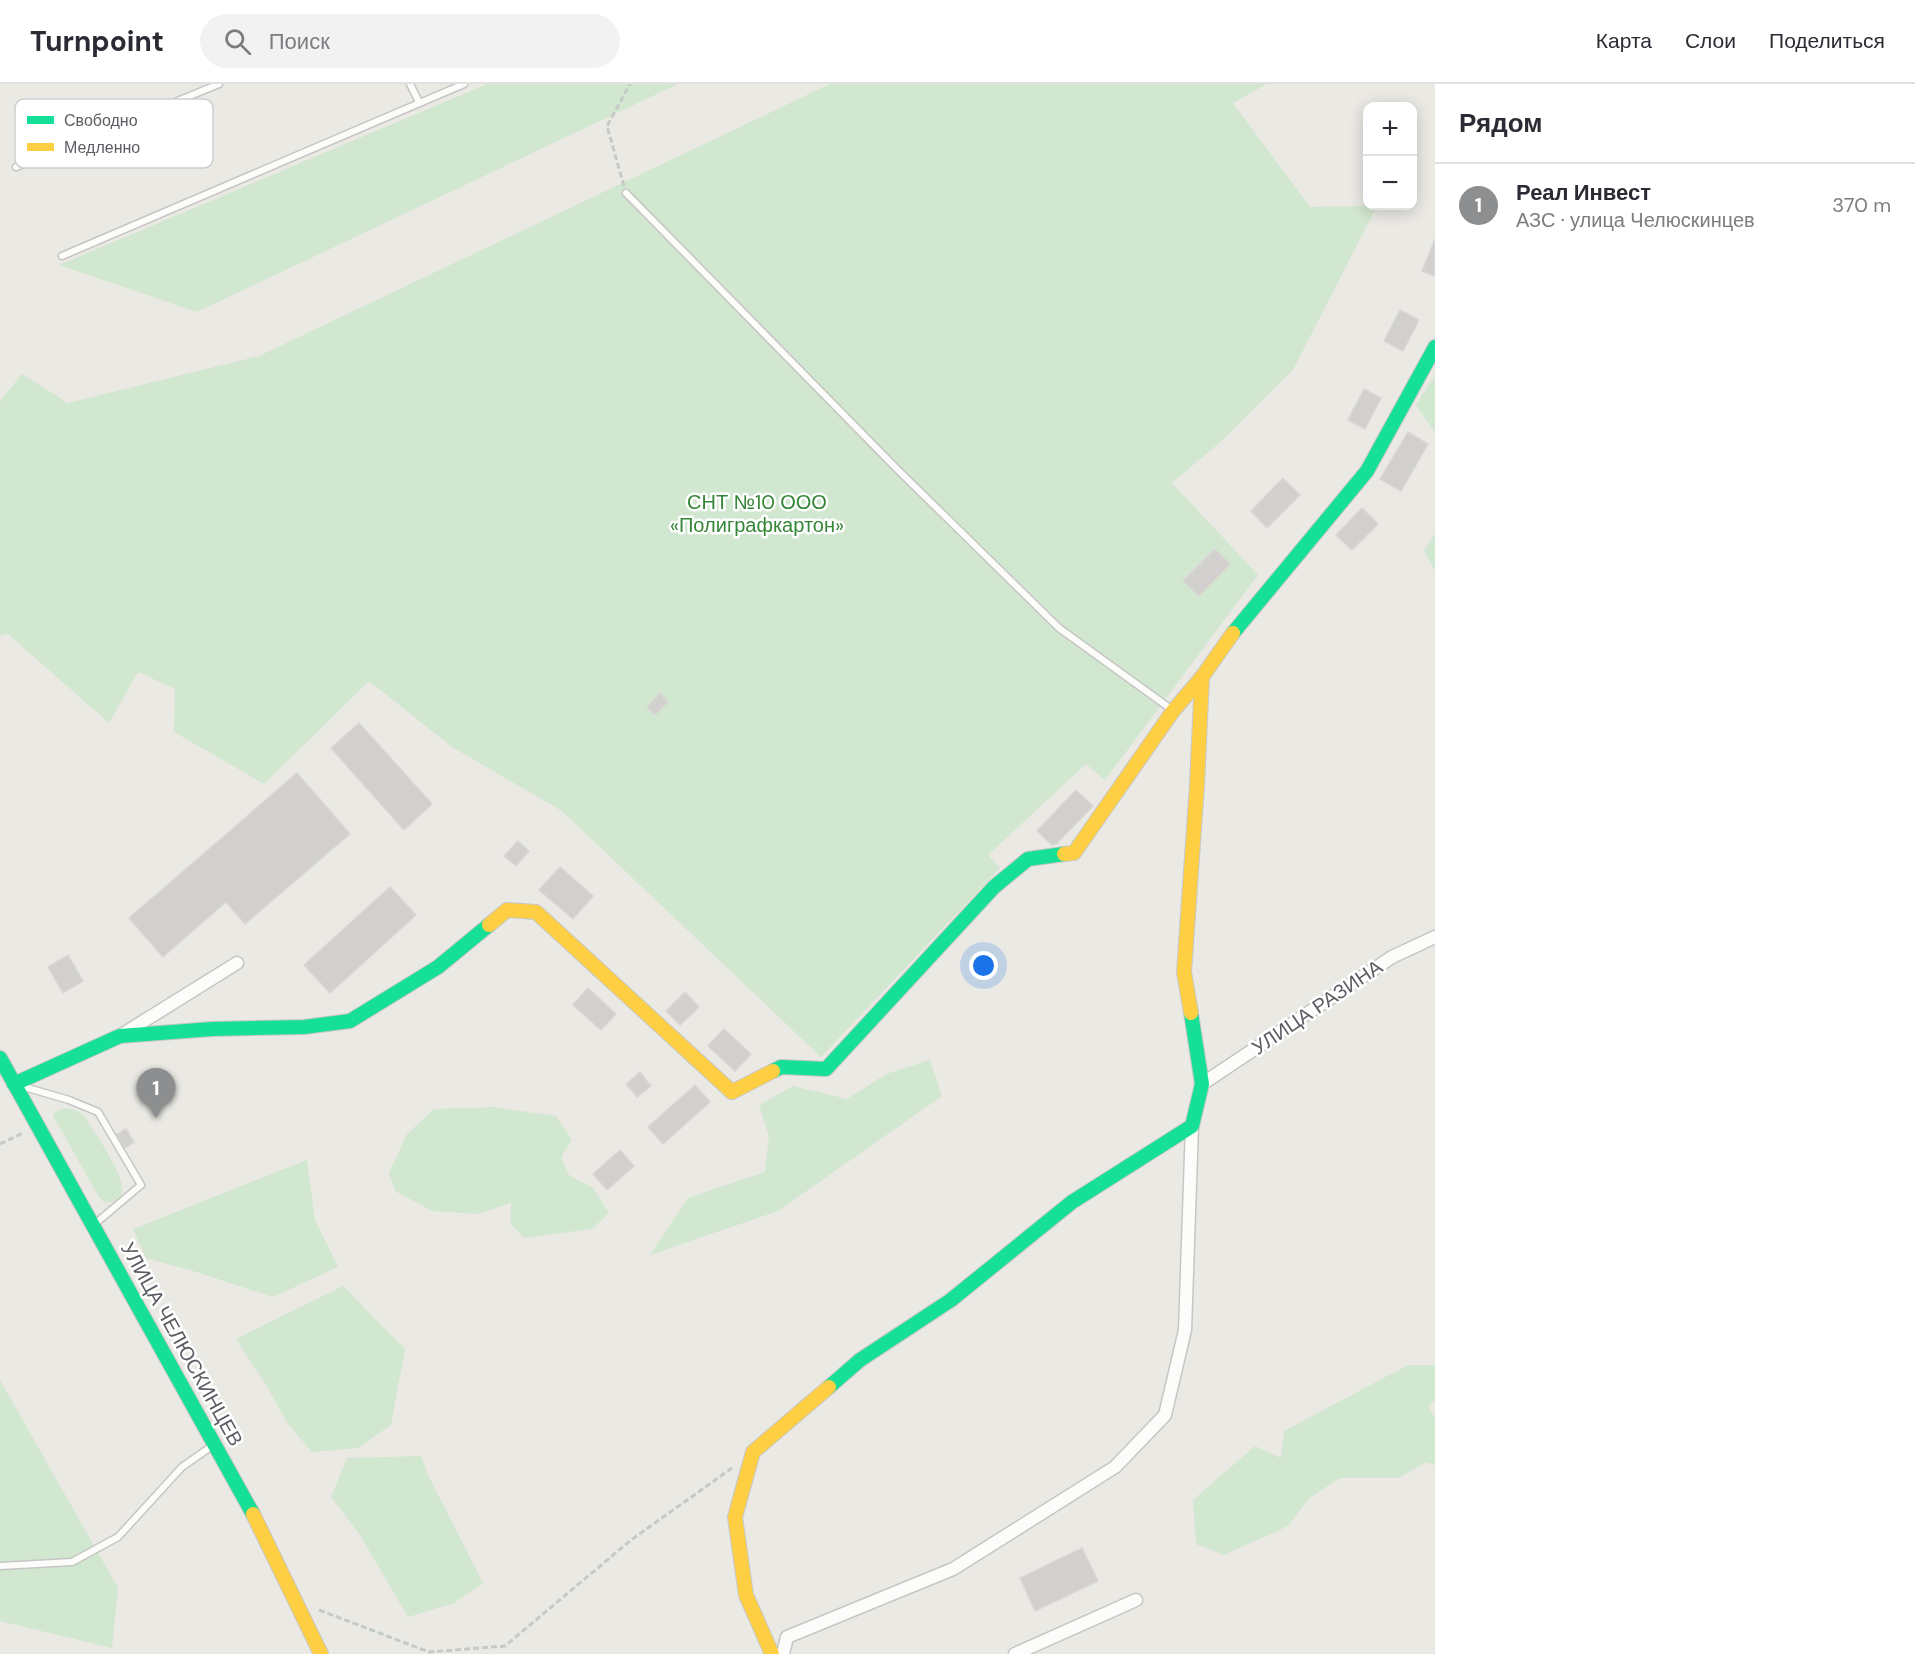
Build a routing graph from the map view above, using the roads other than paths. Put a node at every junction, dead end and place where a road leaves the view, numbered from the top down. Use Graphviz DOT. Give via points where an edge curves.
graph roads {
  1 [pos="219,84"];
  2 [pos="410,84"];
  3 [pos="464,84"];
  4 [pos="182,99"];
  5 [pos="419,102"];
  6 [pos="626,193"];
  7 [pos="62,256"];
  8 [pos="1435,347"];
  9 [pos="1202,677"];
  10 [pos="1173,711"];
  11 [pos="1435,937"];
  12 [pos="237,963"];
  13 [pos="120,1036"];
  14 [pos="0,1058"];
  15 [pos="14,1084"];
  16 [pos="1202,1084"];
  17 [pos="1192,1126"];
  18 [pos="93,1225"];
  19 [pos="215,1444"];
  20 [pos="0,1566"];
  21 [pos="1136,1600"];
  22 [pos="321,1654"];
  23 [pos="772,1654"];
  24 [pos="783,1654"];
  25 [pos="1014,1654"];
  1 -- 4 [label="lane"];
  2 -- 5 [label="lane"];
  3 -- 5 [label="lane"];
  5 -- 7 [label="lane"];
  6 -- 10 [label="lane" via="1059,628"];
  8 -- 9 [label="street" via="1366,471 1235,629"];
  9 -- 10 [label="street"];
  9 -- 16 [label="street" via="1184,972"];
  10 -- 13 [label="street" via="1074,853 1028,860 994,887 826,1069 781,1067 732,1092 536,912 507,910 438,967 350,1021"];
  11 -- 16 [label="street, УЛИЦА РАЗИНА" via="1392,957"];
  12 -- 13 [label="street"];
  13 -- 15 [label="street"];
  14 -- 15 [label="street, УЛИЦА ЧЕЛЮСКИНЦЕВ"];
  15 -- 18 [label="street, УЛИЦА ЧЕЛЮСКИНЦЕВ"];
  15 -- 18 [label="lane" via="98,1112 141,1185"];
  16 -- 17 [label="street"];
  17 -- 23 [label="street" via="1072,1202 951,1300 860,1360 753,1452 735,1517 746,1595"];
  17 -- 24 [label="street" via="1185,1330 1165,1415 1115,1467 953,1569 787,1637"];
  18 -- 19 [label="street, УЛИЦА ЧЕЛЮСКИНЦЕВ"];
  19 -- 20 [label="lane" via="182,1467 118,1538 72,1562"];
  19 -- 22 [label="street, УЛИЦА ЧЕЛЮСКИНЦЕВ" via="262,1530"];
  21 -- 25 [label="street"];
}
